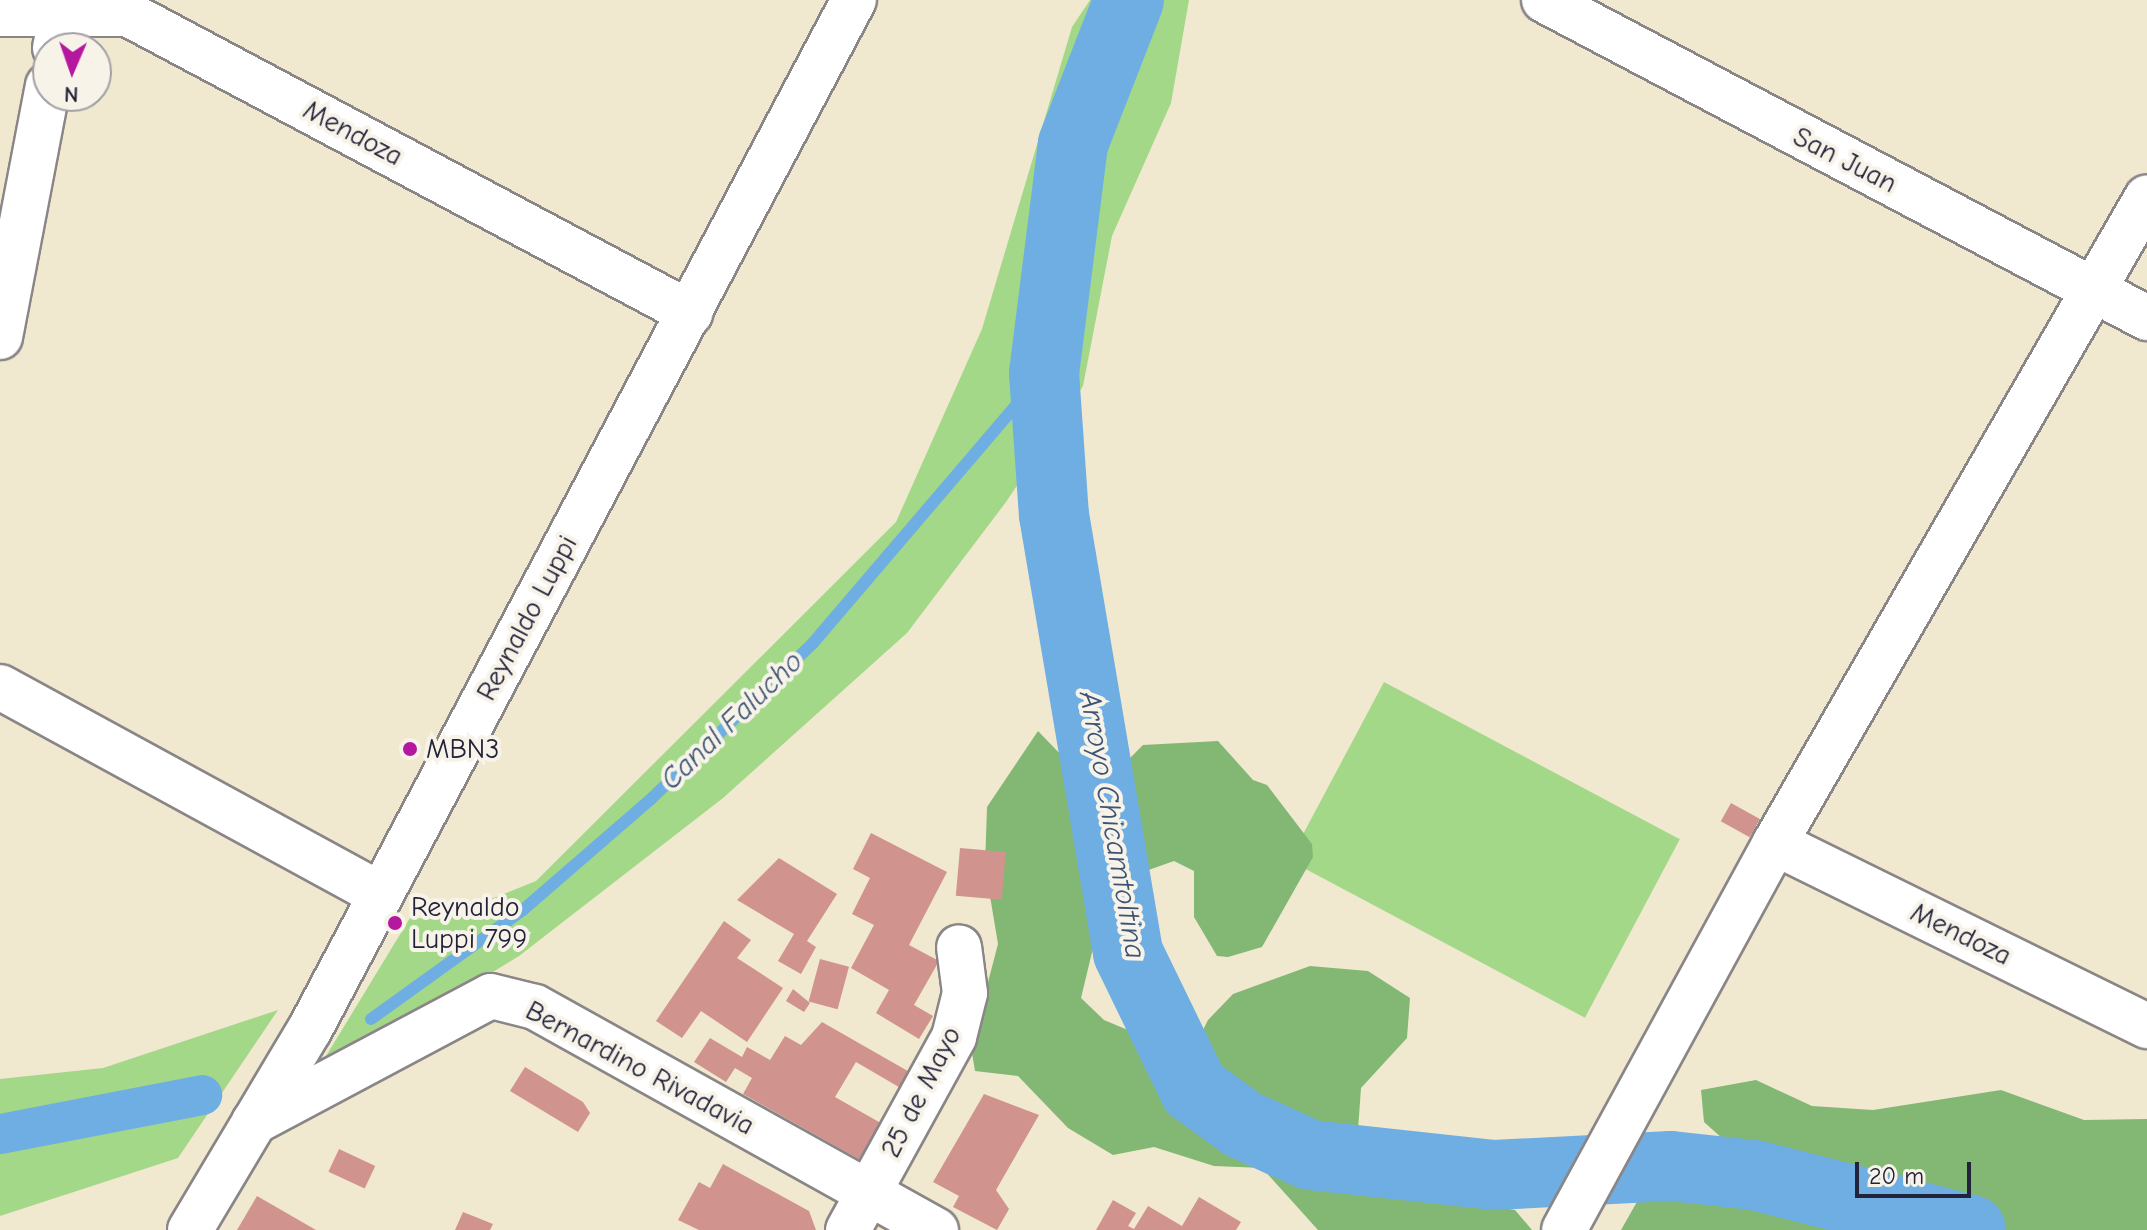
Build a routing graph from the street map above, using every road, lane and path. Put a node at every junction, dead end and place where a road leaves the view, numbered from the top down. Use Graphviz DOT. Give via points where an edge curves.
graph roads {
  1 [pos="854,0"];
  2 [pos="1544,0"];
  3 [pos="132,7"];
  4 [pos="0,14"];
  5 [pos="61,19"];
  6 [pos="43,112"];
  7 [pos="2147,197"];
  8 [pos="2096,291"];
  9 [pos="690,313"];
  10 [pos="2147,318"];
  11 [pos="0,337"];
  12 [pos="0,687"];
  13 [pos="1775,843"];
  14 [pos="379,894"];
  15 [pos="959,947"];
  16 [pos="2147,1026"];
  17 [pos="254,1122"];
  18 [pos="869,1191"];
  19 [pos="190,1230"];
  20 [pos="848,1230"];
  21 [pos="936,1230"];
  22 [pos="1564,1230"];
  1 -- 9 [label="street, Reynaldo Luppi"];
  2 -- 8 [label="street, San Juan"];
  3 -- 5 [label="street, Mendoza"];
  3 -- 9 [label="street, Mendoza"];
  4 -- 5 [label="street, Mendoza"];
  6 -- 11 [label="street"];
  7 -- 8 [label="street"];
  8 -- 10 [label="street, San Juan"];
  8 -- 13 [label="street"];
  9 -- 14 [label="street, Reynaldo Luppi"];
  12 -- 14 [label="street"];
  13 -- 16 [label="street, Mendoza"];
  13 -- 22 [label="street"];
  14 -- 17 [label="street, Reynaldo Luppi"];
  15 -- 18 [label="street, 25 de Mayo" via="965,993 954,1037"];
  17 -- 18 [label="street, Bernardino Rivadavia" via="491,996 535,1007"];
  17 -- 19 [label="street, Reynaldo Luppi"];
  18 -- 20 [label="street, 25 de Mayo"];
  18 -- 21 [label="street, Bernardino Rivadavia"];
}
